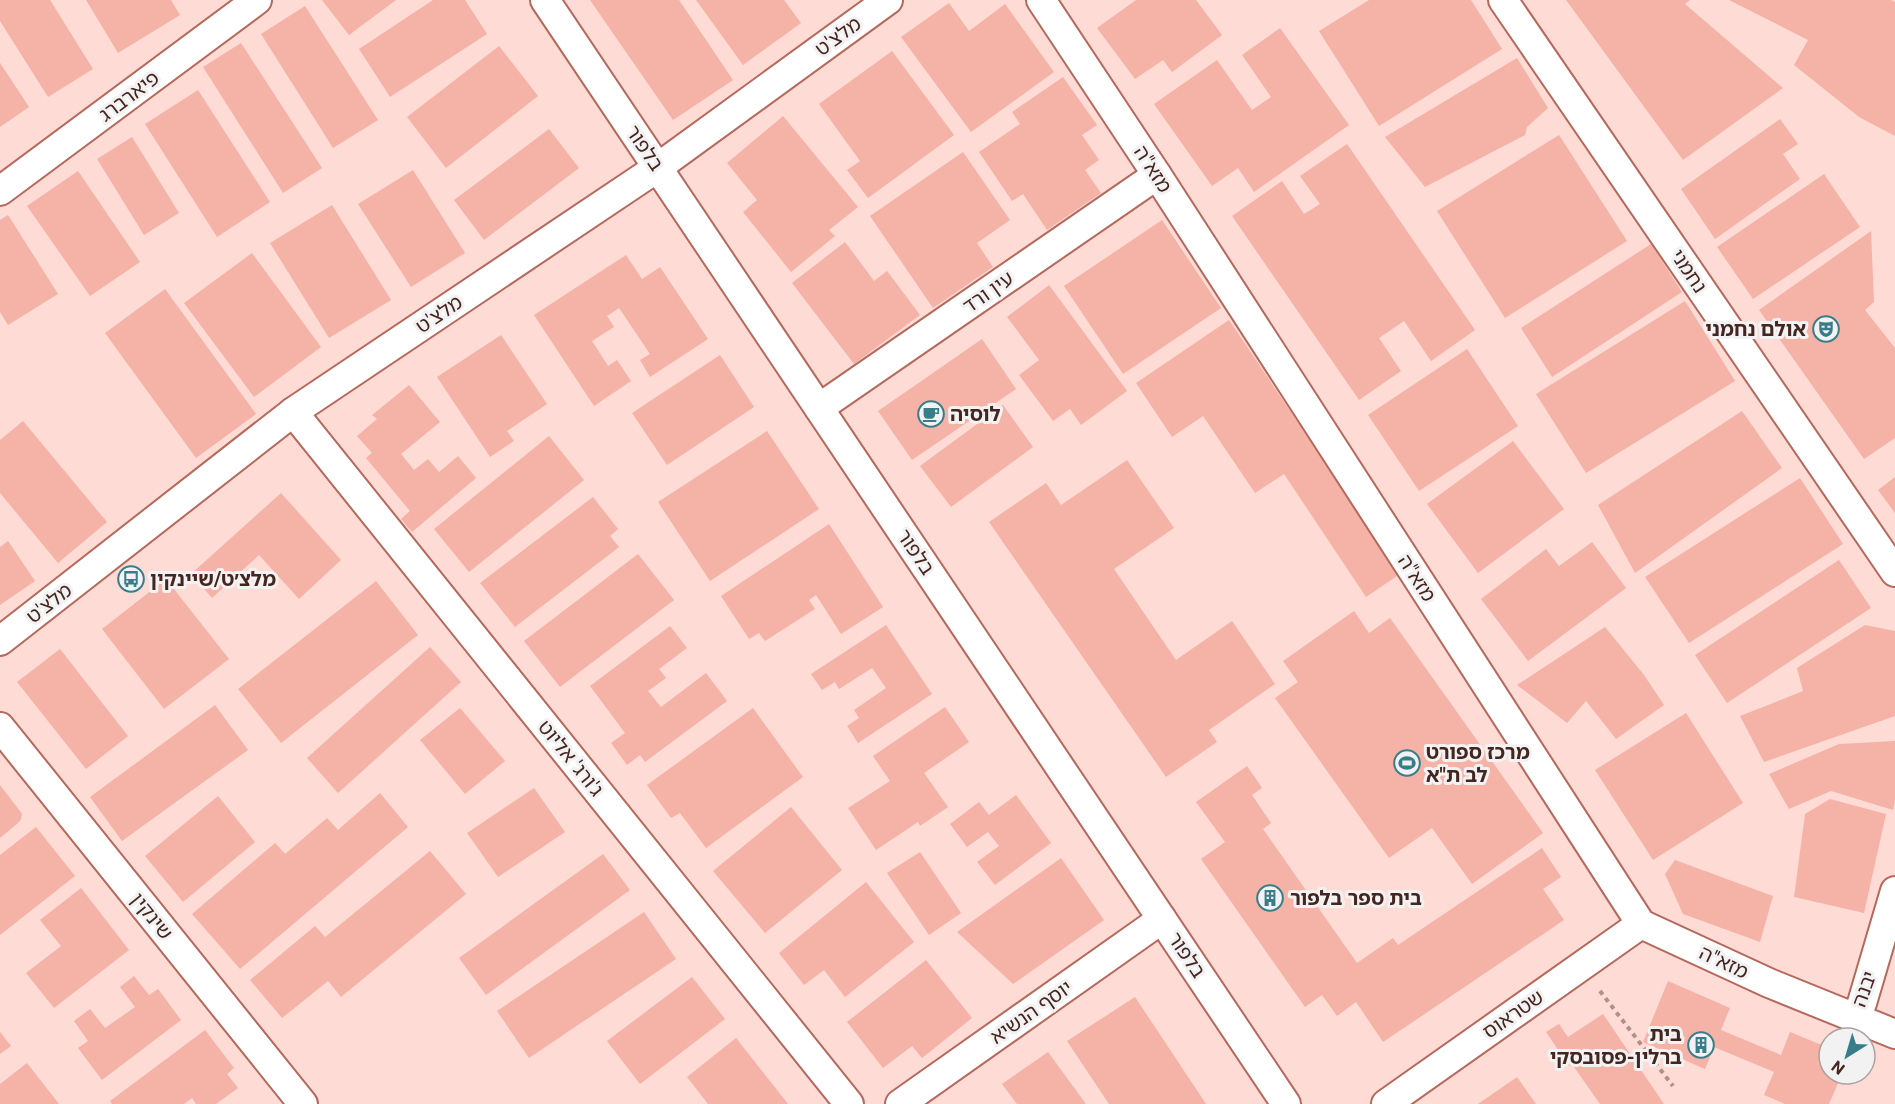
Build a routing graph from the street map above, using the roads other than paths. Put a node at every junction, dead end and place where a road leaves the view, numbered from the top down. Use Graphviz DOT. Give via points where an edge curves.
graph roads {
  1 [pos="257,0"];
  2 [pos="545,0"];
  3 [pos="888,0"];
  4 [pos="1041,0"];
  5 [pos="1503,0"];
  6 [pos="657,168"];
  7 [pos="1157,175"];
  8 [pos="0,191"];
  9 [pos="819,408"];
  10 [pos="293,412"];
  11 [pos="1895,572"];
  12 [pos="0,641"];
  13 [pos="0,727"];
  14 [pos="1895,891"];
  15 [pos="1162,919"];
  16 [pos="1641,924"];
  17 [pos="1851,1016"];
  18 [pos="1895,1034"];
  19 [pos="303,1104"];
  20 [pos="849,1104"];
  21 [pos="900,1104"];
  22 [pos="1286,1104"];
  23 [pos="1386,1104"];
  1 -- 8 [label="street, פיארברג"];
  2 -- 6 [label="street, בלפור"];
  3 -- 6 [label="street, מלצ'ט"];
  4 -- 7 [label="street, מזא\"ה"];
  5 -- 11 [label="street, נחמני"];
  6 -- 9 [label="street, בלפור"];
  6 -- 10 [label="street, מלצ'ט"];
  7 -- 9 [label="street, עין ורד"];
  7 -- 16 [label="street, מזא\"ה"];
  9 -- 15 [label="street, בלפור"];
  10 -- 12 [label="street, מלצ'ט"];
  10 -- 20 [label="street, ג'ורג' אליוט"];
  13 -- 19 [label="street, שינקין"];
  14 -- 17 [label="street, יבנה" via="1862,1003 1858,1013"];
  15 -- 21 [label="street, יוסף הנשיא"];
  15 -- 22 [label="street, בלפור"];
  16 -- 17 [label="street, מזא\"ה"];
  16 -- 23 [label="street, שטראוס"];
  17 -- 18 [label="street, מזא\"ה"];
}
